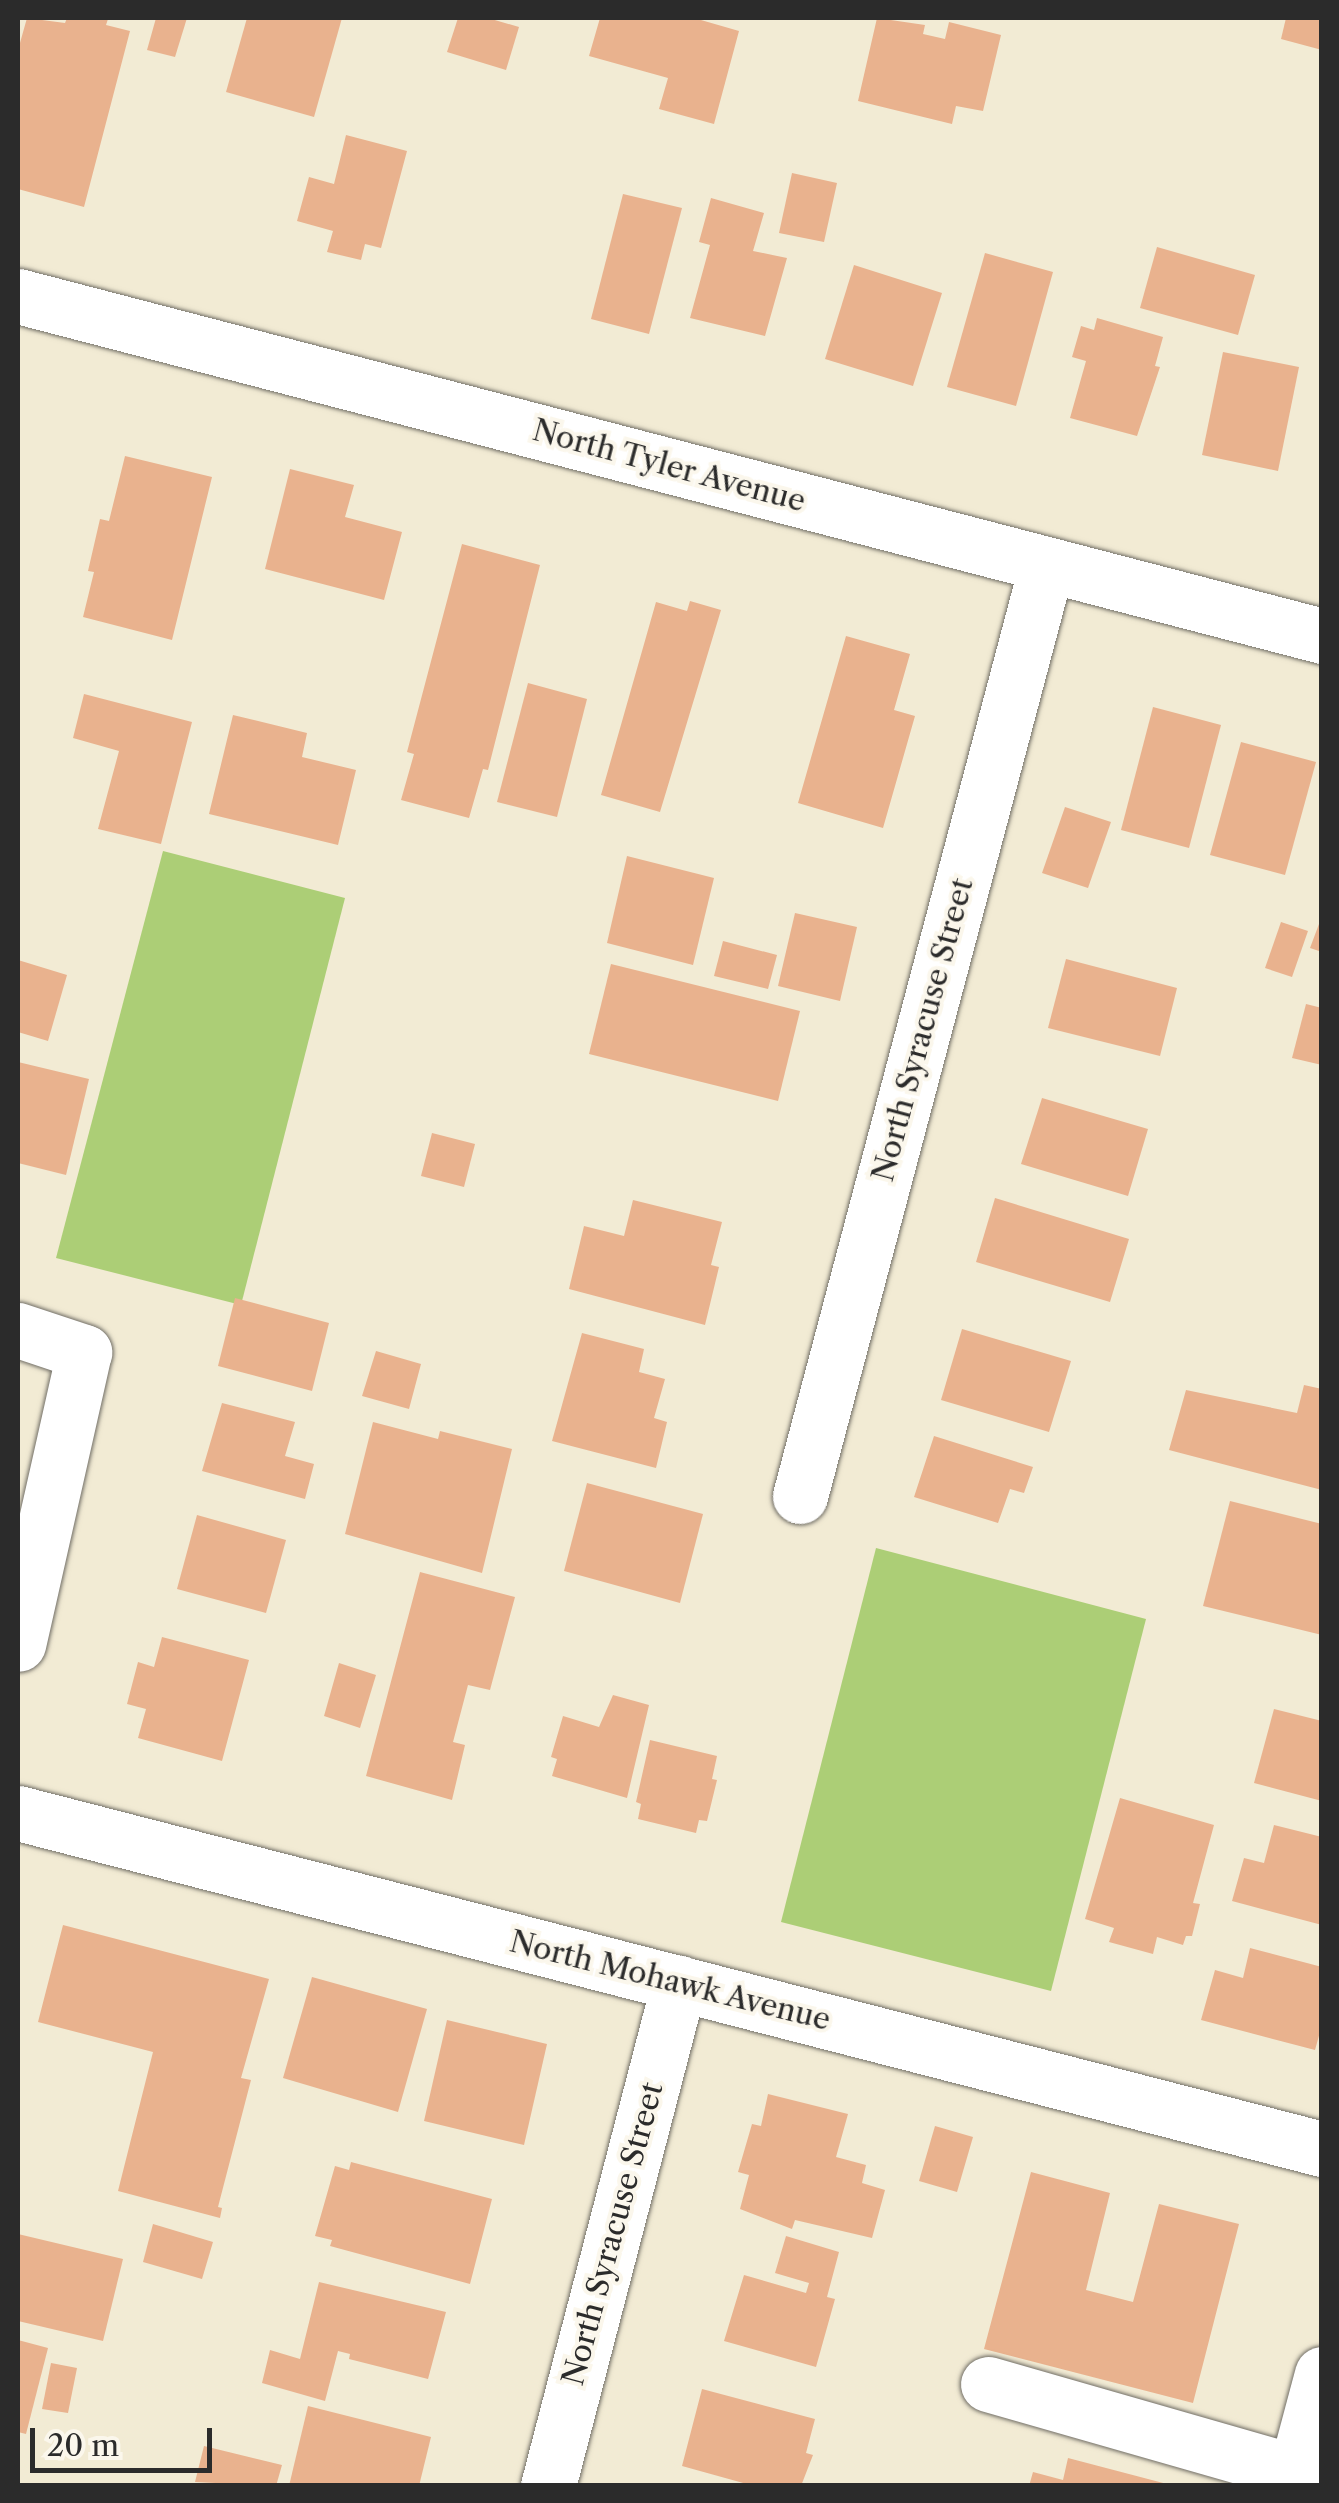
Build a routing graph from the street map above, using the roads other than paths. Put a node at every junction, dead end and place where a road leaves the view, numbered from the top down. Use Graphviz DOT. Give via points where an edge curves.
graph roads {
  1 [pos="18,296"];
  2 [pos="1046,564"];
  3 [pos="1322,636"];
  4 [pos="18,1330"];
  5 [pos="800,1496"];
  6 [pos="18,1644"];
  7 [pos="18,1813"];
  8 [pos="679,1983"];
  9 [pos="1322,2149"];
  10 [pos="1322,2374"];
  11 [pos="988,2384"];
  12 [pos="1294,2479"];
  13 [pos="548,2486"];
  1 -- 2 [label="street, North Tyler Avenue"];
  2 -- 3 [label="street, North Tyler Avenue"];
  2 -- 5 [label="street, North Syracuse Street"];
  4 -- 6 [label="street" via="84,1352"];
  7 -- 8 [label="street, North Mohawk Avenue"];
  8 -- 9 [label="street, North Mohawk Avenue"];
  8 -- 13 [label="street, North Syracuse Street"];
  10 -- 12 [label="street"];
  11 -- 12 [label="street"];
}
